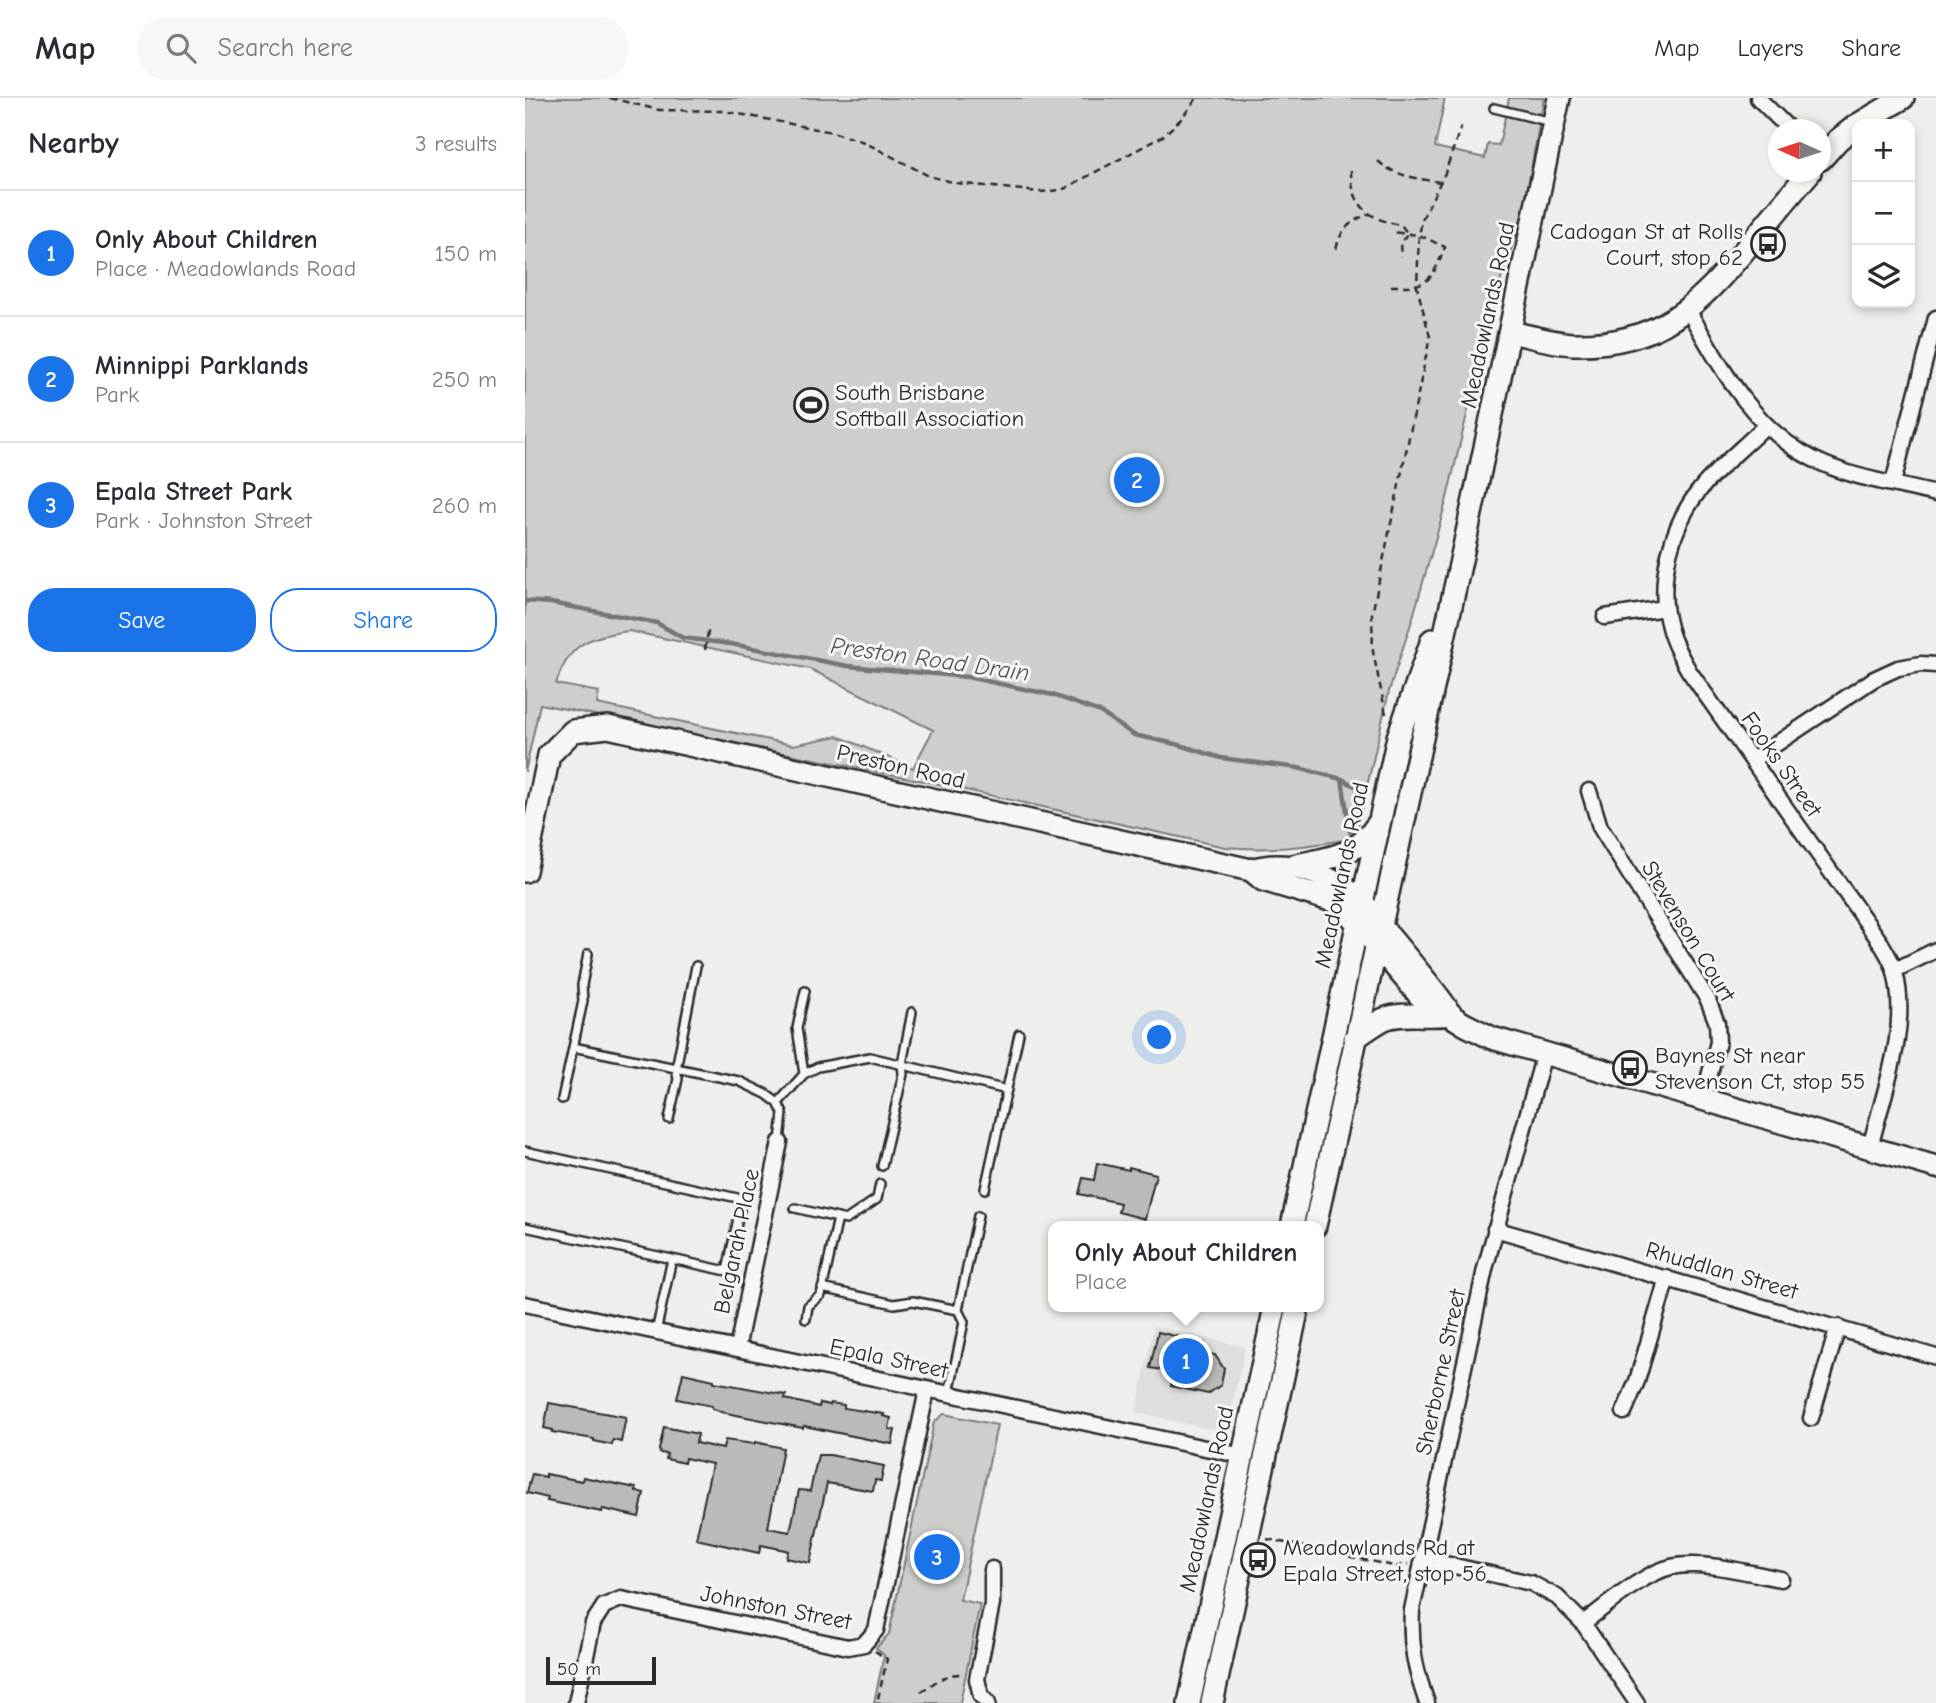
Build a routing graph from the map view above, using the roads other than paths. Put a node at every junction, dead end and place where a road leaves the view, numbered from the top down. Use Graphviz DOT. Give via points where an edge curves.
graph roads {
  1 [pos="1559,98"];
  2 [pos="1758,98"];
  3 [pos="1903,98"];
  4 [pos="1494,108"];
  5 [pos="1779,119"];
  6 [pos="1868,119"];
  7 [pos="1555,123"];
  8 [pos="1852,130"];
  9 [pos="1831,148"];
  10 [pos="1802,182"];
  11 [pos="1688,310"];
  12 [pos="1936,318"];
  13 [pos="1510,332"];
  14 [pos="1765,426"];
  15 [pos="1893,483"];
  16 [pos="1936,494"];
  17 [pos="1465,542"];
  18 [pos="1665,608"];
  19 [pos="1605,617"];
  20 [pos="1936,665"];
  21 [pos="1752,760"];
  22 [pos="1590,791"];
  23 [pos="1380,821"];
  24 [pos="1291,866"];
  25 [pos="1251,870"];
  26 [pos="525,871"];
  27 [pos="1360,912"];
  28 [pos="1378,935"];
  29 [pos="1936,950"];
  30 [pos="588,954"];
  31 [pos="696,966"];
  32 [pos="1895,971"];
  33 [pos="805,990"];
  34 [pos="912,1012"];
  35 [pos="1451,1014"];
  36 [pos="1019,1034"];
  37 [pos="1355,1038"];
  38 [pos="573,1047"];
  39 [pos="1543,1054"];
  40 [pos="902,1064"];
  41 [pos="676,1069"];
  42 [pos="804,1074"];
  43 [pos="1007,1090"];
  44 [pos="562,1099"];
  45 [pos="1703,1100"];
  46 [pos="778,1103"];
  47 [pos="669,1119"];
  48 [pos="780,1142"];
  49 [pos="1870,1148"];
  50 [pos="525,1152"];
  51 [pos="882,1166"];
  52 [pos="1936,1167"];
  53 [pos="880,1184"];
  54 [pos="985,1189"];
  55 [pos="795,1208"];
  56 [pos="978,1216"];
  57 [pos="838,1218"];
  58 [pos="1293,1221"];
  59 [pos="1316,1221"];
  60 [pos="525,1227"];
  61 [pos="1495,1229"];
  62 [pos="672,1259"];
  63 [pos="1667,1279"];
  64 [pos="822,1288"];
  65 [pos="525,1304"];
  66 [pos="958,1310"];
  67 [pos="1274,1312"];
  68 [pos="1297,1312"];
  69 [pos="806,1319"];
  70 [pos="1838,1327"];
  71 [pos="656,1332"];
  72 [pos="737,1349"];
  73 [pos="1936,1357"];
  74 [pos="927,1390"];
  75 [pos="949,1394"];
  76 [pos="1624,1412"];
  77 [pos="1811,1418"];
  78 [pos="1243,1456"];
  79 [pos="1422,1562"];
  80 [pos="992,1569"];
  81 [pos="1781,1579"];
  82 [pos="1583,1623"];
  83 [pos="576,1703"];
  84 [pos="988,1703"];
  85 [pos="1189,1703"];
  86 [pos="1212,1703"];
  87 [pos="1427,1703"];
  88 [pos="1637,1703"];
  1 -- 7 [label="main road, Meadowlands Road"];
  2 -- 5 [label="street"];
  3 -- 6 [label="main road"];
  4 -- 7 [label="lane"];
  7 -- 13 [label="main road, Meadowlands Road"];
  8 -- 9 [label="main road"];
  10 -- 11 [label="main road" via="1714,286"];
  11 -- 13 [label="main road" via="1653,330 1613,342 1571,344"];
  11 -- 14 [label="street" via="1727,376"];
  12 -- 15 [label="street"];
  13 -- 17 [label="main road, Meadowlands Road"];
  14 -- 15 [label="street" via="1814,460"];
  14 -- 18 [label="street, Fooks Street" via="1703,485 1688,506 1669,554"];
  15 -- 16 [label="street"];
  17 -- 23 [label="main road, Meadowlands Road" via="1398,737"];
  17 -- 28 [label="main road, Meadowlands Road"];
  18 -- 19 [label="street"];
  18 -- 21 [label="street, Fooks Street" via="1689,671"];
  20 -- 21 [label="street" via="1898,668 1874,680"];
  21 -- 32 [label="street, Fooks Street" via="1881,943"];
  22 -- 45 [label="street, Stevenson Court" via="1599,827 1708,1000 1717,1023"];
  23 -- 24 [label="main road" via="1355,849"];
  23 -- 27 [label="main road, Meadowlands Road"];
  24 -- 25 [label="main road, Preston Road"];
  24 -- 27 [label="main road, Preston Road" via="1333,882"];
  25 -- 26 [label="main road, Preston Road" via="608,727 573,731 549,755"];
  25 -- 27 [label="main road, Preston Road" via="1263,880"];
  27 -- 28 [label="main road"];
  27 -- 58 [label="main road, Meadowlands Road"];
  28 -- 35 [label="main road" via="1420,996"];
  28 -- 37 [label="main road, Meadowlands Road"];
  29 -- 32 [label="street"];
  30 -- 38 [label="lane"];
  31 -- 41 [label="lane"];
  32 -- 49 [label="street, Fooks Street" via="1900,1003 1897,1038"];
  33 -- 42 [label="lane" via="797,1028"];
  34 -- 40 [label="lane"];
  35 -- 37 [label="main road" via="1385,1019"];
  35 -- 39 [label="main road" via="1492,1038"];
  36 -- 43 [label="lane"];
  37 -- 59 [label="main road, Meadowlands Road"];
  38 -- 41 [label="lane"];
  38 -- 44 [label="lane"];
  39 -- 45 [label="main road"];
  39 -- 61 [label="street, Sherborne Street"];
  40 -- 42 [label="lane" via="870,1057"];
  40 -- 43 [label="lane"];
  40 -- 51 [label="lane"];
  41 -- 46 [label="lane" via="739,1082"];
  41 -- 47 [label="lane"];
  42 -- 46 [label="lane"];
  43 -- 54 [label="lane"];
  45 -- 49 [label="main road"];
  46 -- 48 [label="lane" via="783,1113"];
  48 -- 72 [label="street, Belgarah Place"];
  49 -- 52 [label="main road"];
  50 -- 62 [label="lane" via="742,1199 727,1271"];
  53 -- 57 [label="lane" via="877,1199 846,1220"];
  55 -- 57 [label="lane"];
  56 -- 66 [label="lane"];
  57 -- 64 [label="lane"];
  60 -- 62 [label="lane"];
  61 -- 63 [label="street, Rhuddlan Street"];
  61 -- 79 [label="street, Sherborne Street"];
  62 -- 71 [label="lane"];
  63 -- 70 [label="street, Rhuddlan Street"];
  63 -- 76 [label="street"];
  64 -- 66 [label="lane" via="894,1304 913,1301"];
  64 -- 69 [label="lane" via="821,1295 808,1306"];
  65 -- 71 [label="street, Epala Street"];
  66 -- 75 [label="lane" via="964,1322"];
  67 -- 78 [label="main road, Meadowlands Road"];
  68 -- 86 [label="main road"];
  70 -- 73 [label="street, Rhuddlan Street"];
  70 -- 77 [label="street"];
  71 -- 72 [label="street, Epala Street"];
  72 -- 74 [label="street, Epala Street"];
  74 -- 75 [label="street, Epala Street"];
  74 -- 83 [label="street, Johnston Street" via="876,1630 864,1644 848,1647 621,1600 604,1605 593,1623"];
  75 -- 78 [label="street, Epala Street"];
  78 -- 85 [label="main road, Meadowlands Road"];
  79 -- 82 [label="street" via="1531,1583 1557,1597"];
  79 -- 87 [label="street, Sherborne Street" via="1410,1636 1415,1671"];
  80 -- 84 [label="street" via="992,1604 978,1676 981,1696"];
  81 -- 82 [label="street" via="1703,1566 1672,1567 1649,1576"];
  82 -- 88 [label="street"];
}
